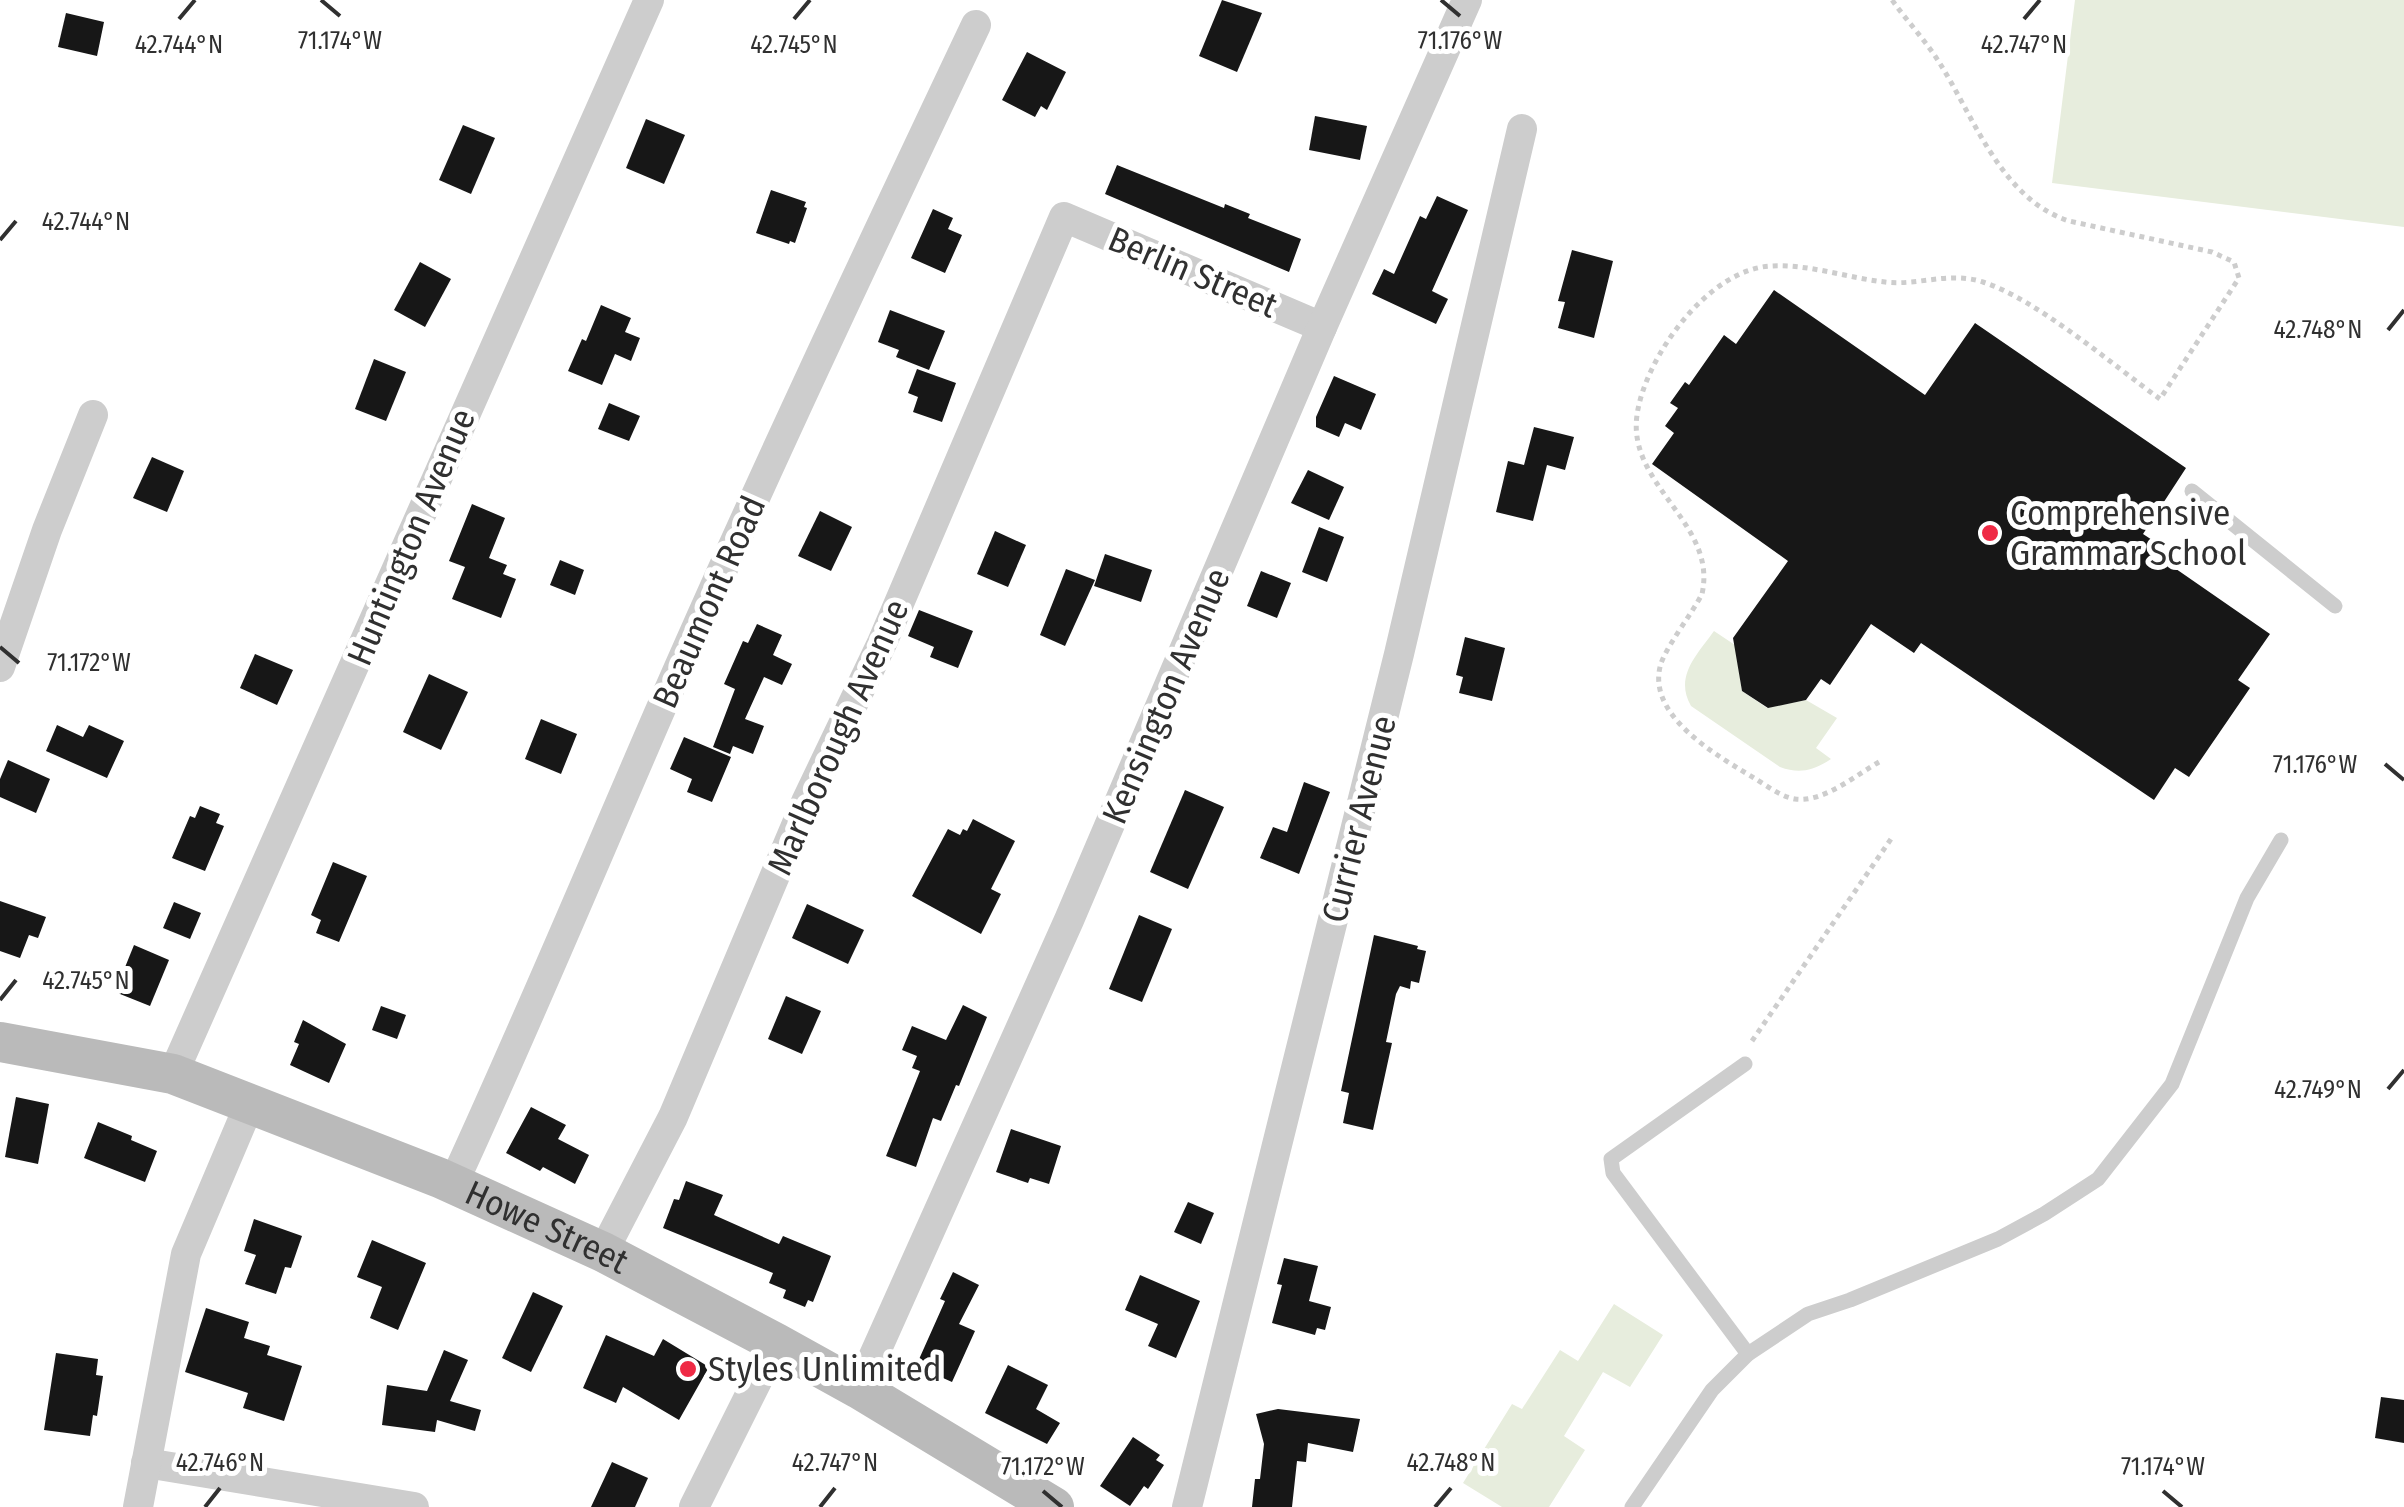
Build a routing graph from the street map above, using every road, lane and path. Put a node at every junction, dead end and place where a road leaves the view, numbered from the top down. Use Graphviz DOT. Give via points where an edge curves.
graph roads {
  1 [pos="649,0"];
  2 [pos="1467,0"];
  3 [pos="1892,0"];
  4 [pos="976,25"];
  5 [pos="1522,129"];
  6 [pos="1064,218"];
  7 [pos="1322,326"];
  8 [pos="93,414"];
  9 [pos="2192,490"];
  10 [pos="2335,606"];
  11 [pos="0,667"];
  12 [pos="1879,762"];
  13 [pos="1891,840"];
  14 [pos="2281,840"];
  15 [pos="0,1042"];
  16 [pos="1752,1042"];
  17 [pos="1745,1064"];
  18 [pos="173,1074"];
  19 [pos="250,1103"];
  20 [pos="453,1184"];
  21 [pos="603,1252"];
  22 [pos="776,1343"];
  23 [pos="1748,1354"];
  24 [pos="859,1389"];
  25 [pos="146,1463"];
  26 [pos="1045,1504"];
  27 [pos="138,1507"];
  28 [pos="414,1507"];
  29 [pos="694,1507"];
  30 [pos="1187,1507"];
  31 [pos="1632,1507"];
  1 -- 18 [label="street, Huntington Avenue"];
  2 -- 7 [label="street, Kensington Avenue"];
  3 -- 12 [label="path" via="2023,193 2069,221 2212,252 2234,262 2238,278 2160,399 2003,290 1956,276 1890,283 1769,266 1715,288 1686,318 1652,372 1637,416 1652,482 1697,542 1705,580 1659,668 1671,714 1692,738 1795,799 1814,798"];
  4 -- 20 [label="street, Beaumont Road" via="796,404"];
  5 -- 30 [label="street, Currier Avenue" via="1400,654"];
  6 -- 7 [label="street, Berlin Street"];
  6 -- 21 [label="street, Marlborough Avenue" via="673,1117"];
  7 -- 24 [label="street, Kensington Avenue" via="1085,884"];
  8 -- 11 [label="street"];
  9 -- 10 [label="lane"];
  13 -- 16 [label="path"];
  14 -- 23 [label="lane" via="2247,898 2172,1084 2098,1179 1998,1239 1808,1314"];
  15 -- 18 [label="main road, Howe Street"];
  17 -- 23 [label="lane" via="1611,1158 1613,1174"];
  18 -- 19 [label="main road, Howe Street"];
  19 -- 20 [label="main road, Howe Street"];
  19 -- 25 [label="street" via="186,1254"];
  20 -- 21 [label="main road, Howe Street"];
  21 -- 22 [label="main road, Howe Street"];
  22 -- 24 [label="main road, Howe Street"];
  22 -- 29 [label="street"];
  23 -- 31 [label="lane" via="1712,1390"];
  24 -- 26 [label="main road, Howe Street"];
  25 -- 27 [label="street"];
  25 -- 28 [label="street"];
}
